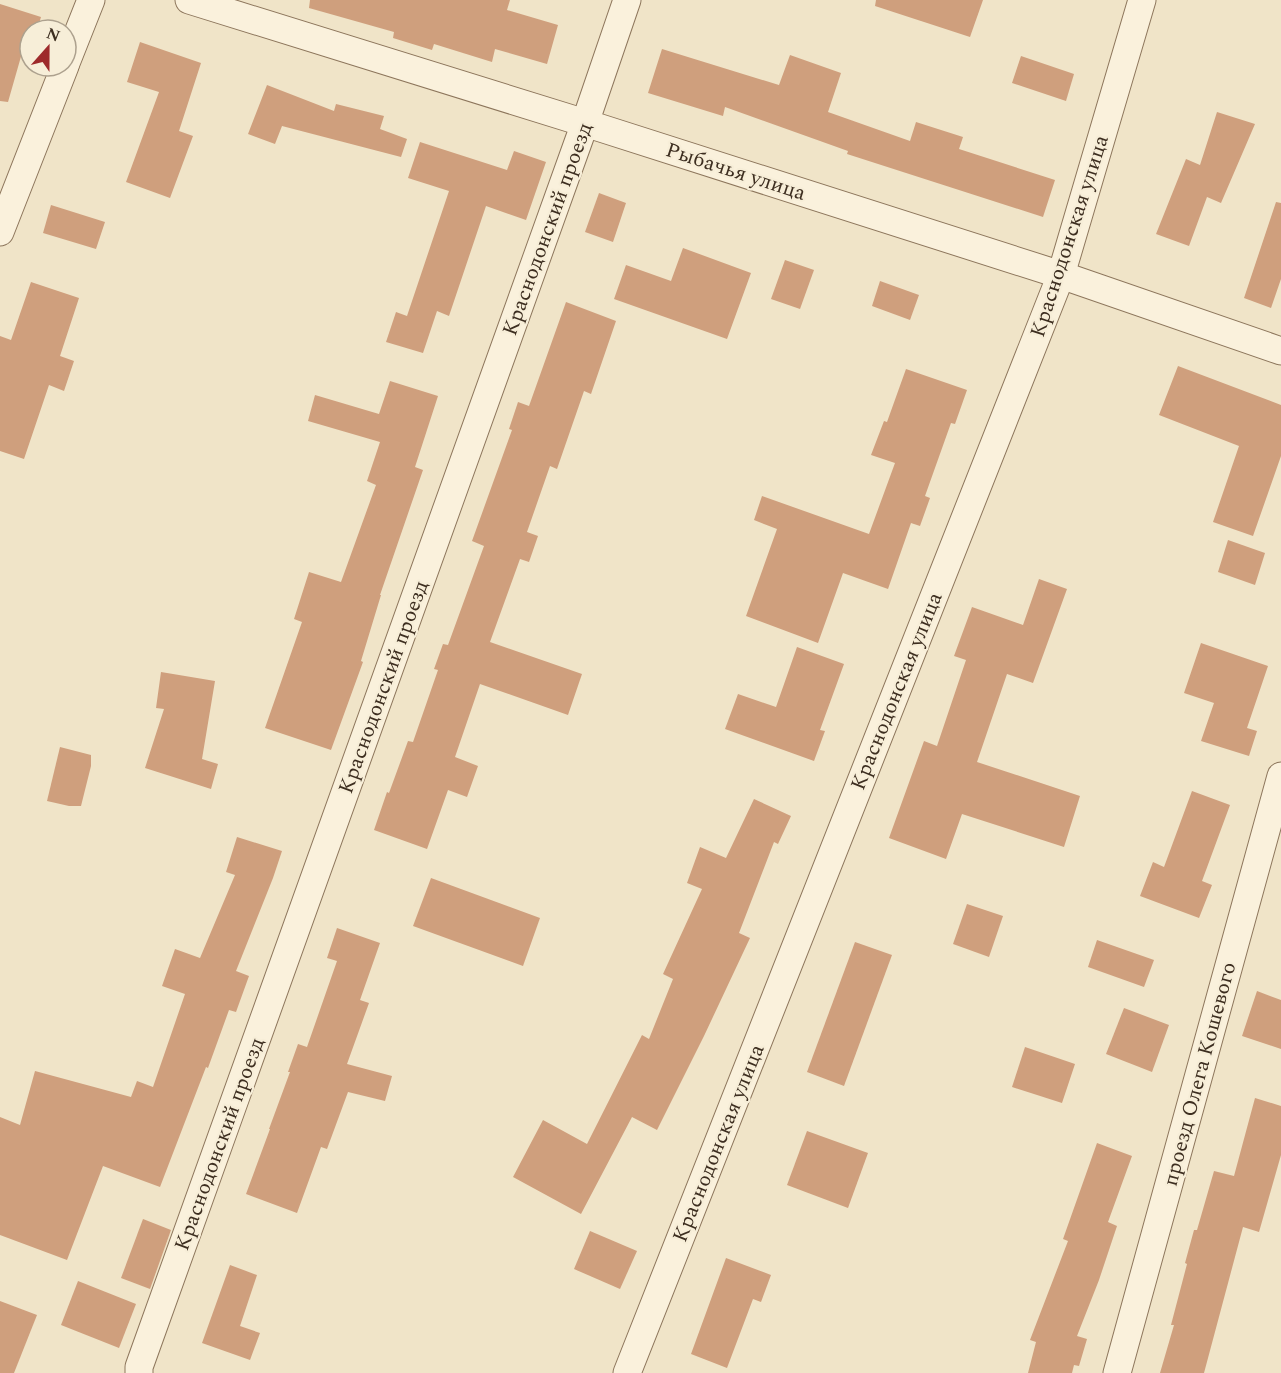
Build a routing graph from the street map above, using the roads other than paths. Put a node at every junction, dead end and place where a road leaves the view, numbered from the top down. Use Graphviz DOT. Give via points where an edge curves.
graph roads {
  1 [pos="90,0"];
  2 [pos="189,0"];
  3 [pos="627,0"];
  4 [pos="1142,0"];
  5 [pos="78,31"];
  6 [pos="60,78"];
  7 [pos="585,123"];
  8 [pos="0,232"];
  9 [pos="1061,275"];
  10 [pos="1281,351"];
  11 [pos="1281,776"];
  12 [pos="140,1373"];
  13 [pos="627,1373"];
  14 [pos="1117,1373"];
  1 -- 5 [label="street"];
  2 -- 7 [label="street, Рыбачья улица"];
  3 -- 7 [label="street, Краснодонский проезд"];
  4 -- 9 [label="street, Краснодонская улица"];
  6 -- 8 [label="street"];
  7 -- 9 [label="street, Рыбачья улица"];
  7 -- 12 [label="street, Краснодонский проезд" via="147,1344"];
  9 -- 10 [label="street, Рыбачья улица"];
  9 -- 13 [label="street, Краснодонская улица"];
  11 -- 14 [label="street, проезд Олега Кошевого"];
}
